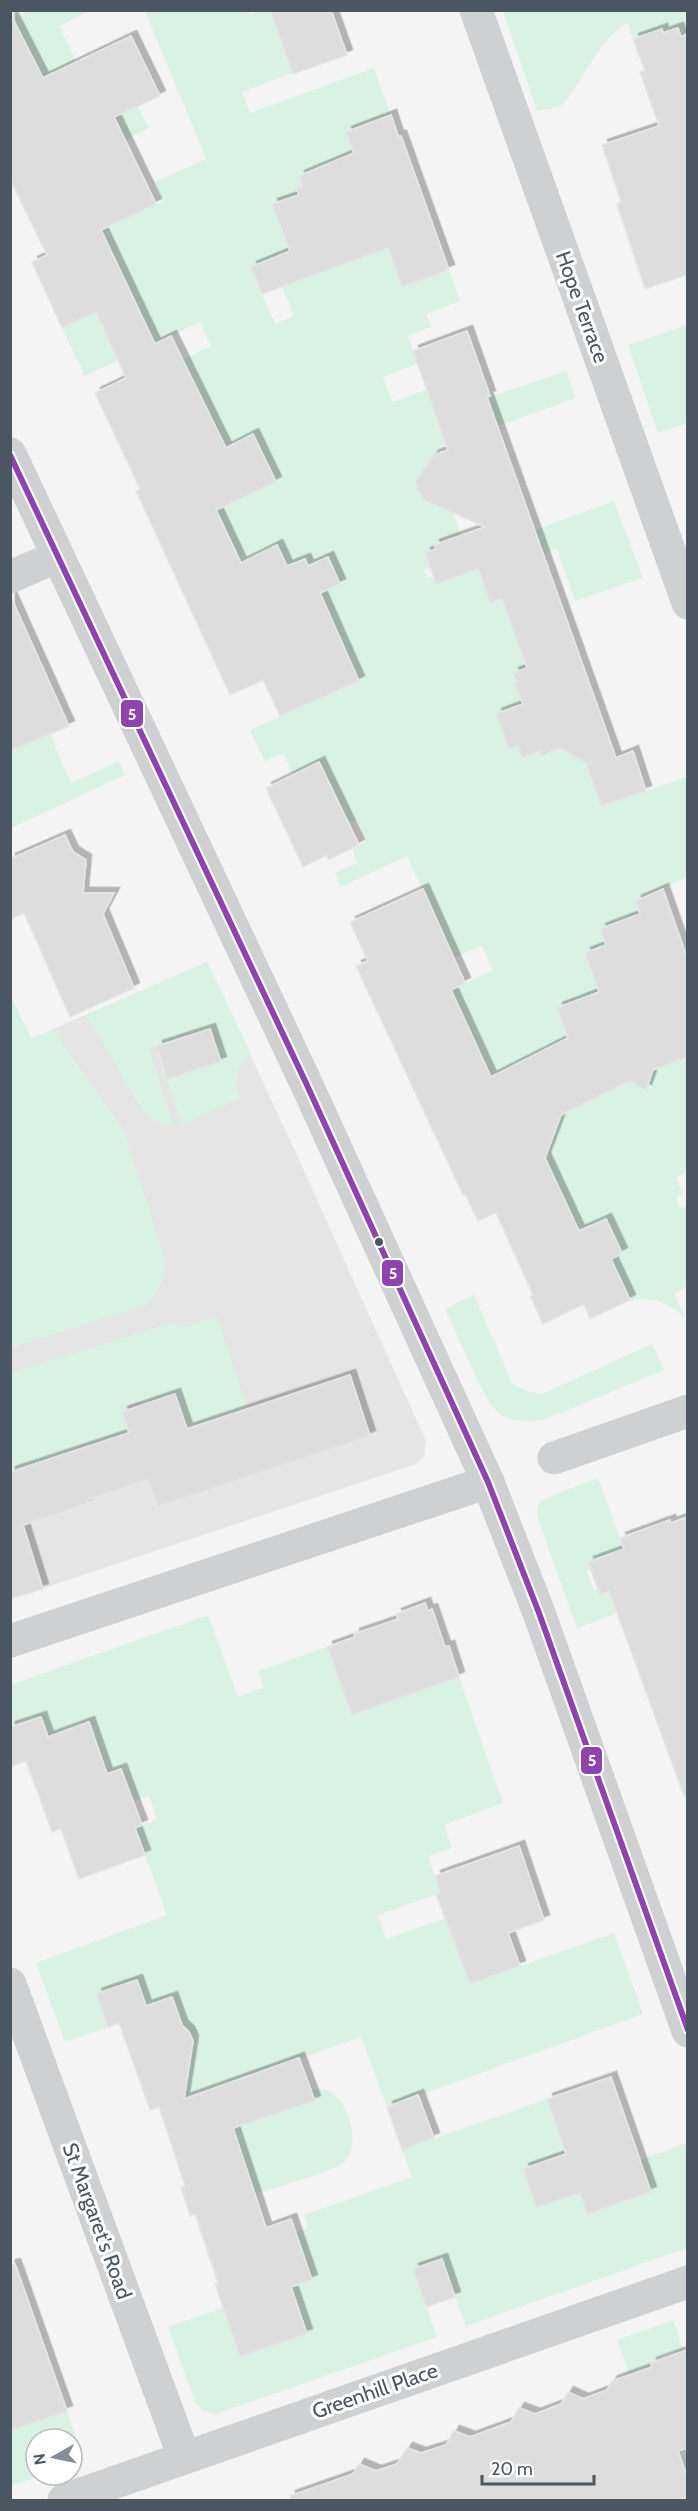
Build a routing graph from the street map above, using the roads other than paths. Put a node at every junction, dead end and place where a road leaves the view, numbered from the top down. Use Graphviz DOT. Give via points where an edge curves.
graph roads {
  1 [pos="476,10"];
  2 [pos="10,454"];
  3 [pos="58,556"];
  4 [pos="10,577"];
  5 [pos="687,603"];
  6 [pos="687,1411"];
  7 [pos="554,1458"];
  8 [pos="488,1482"];
  9 [pos="10,1641"];
  10 [pos="10,1984"];
  11 [pos="687,2031"];
  12 [pos="687,2282"];
  13 [pos="184,2457"];
  14 [pos="64,2500"];
  1 -- 5 [label="street, Hope Terrace"];
  2 -- 3 [label="street"];
  3 -- 4 [label="street"];
  3 -- 8 [label="street"];
  6 -- 7 [label="street"];
  8 -- 9 [label="street"];
  8 -- 11 [label="street"];
  10 -- 13 [label="street, St Margaret's Road"];
  12 -- 13 [label="street, Greenhill Place"];
  13 -- 14 [label="street, Greenhill Place"];
}
